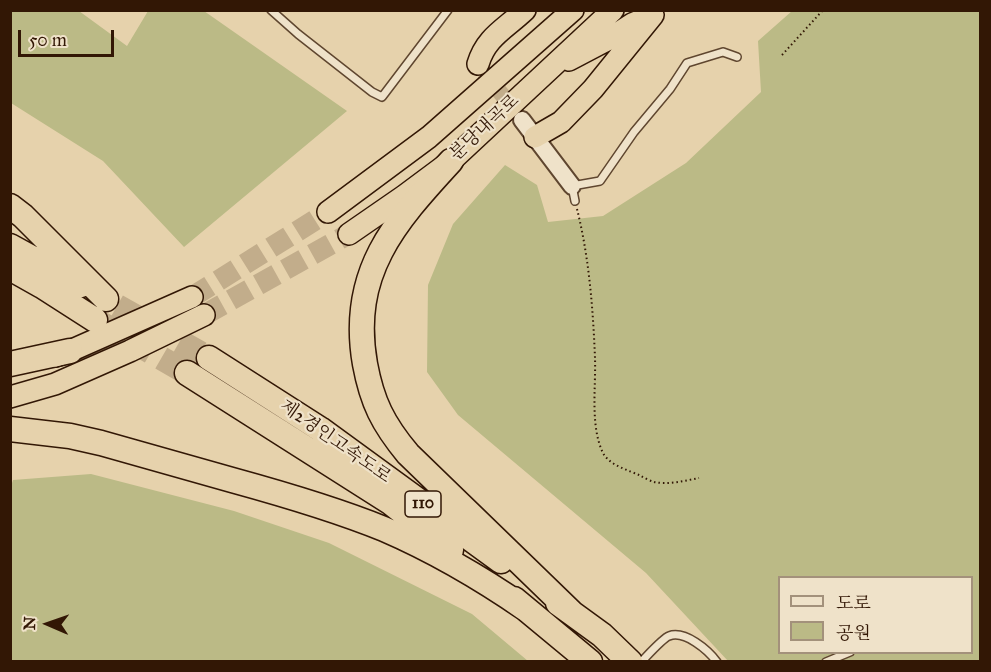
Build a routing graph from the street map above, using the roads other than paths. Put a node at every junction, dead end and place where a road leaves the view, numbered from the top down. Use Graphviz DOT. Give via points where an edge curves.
graph roads {
  1 [pos="271,10"];
  2 [pos="448,10"];
  3 [pos="525,10"];
  4 [pos="573,10"];
  5 [pos="613,10"];
  6 [pos="658,13"];
  7 [pos="737,57"];
  8 [pos="478,64"];
  9 [pos="542,75"];
  10 [pos="522,120"];
  11 [pos="535,137"];
  12 [pos="450,160"];
  13 [pos="574,194"];
  14 [pos="10,206"];
  15 [pos="328,212"];
  16 [pos="349,234"];
  17 [pos="10,246"];
  18 [pos="10,268"];
  19 [pos="192,297"];
  20 [pos="106,308"];
  21 [pos="204,315"];
  22 [pos="70,351"];
  23 [pos="209,358"];
  24 [pos="10,363"];
  25 [pos="10,371"];
  26 [pos="187,373"];
  27 [pos="10,397"];
  28 [pos="10,429"];
  29 [pos="526,609"];
  30 [pos="571,612"];
  31 [pos="845,654"];
  32 [pos="590,662"];
  33 [pos="630,662"];
  34 [pos="641,662"];
  35 [pos="717,662"];
  36 [pos="826,662"];
  1 -- 2 [label="lane" via="382,97"];
  3 -- 8 [label="highway" via="488,42"];
  4 -- 15 [label="highway, 분당내곡로" via="430,135"];
  5 -- 9 [label="highway, 분당내곡로"];
  6 -- 9 [label="highway"];
  6 -- 11 [label="highway" via="561,122"];
  7 -- 13 [label="lane" via="723,52 687,63 600,181"];
  9 -- 12 [label="highway, 분당내곡로"];
  10 -- 11 [label="street"];
  11 -- 13 [label="street"];
  12 -- 16 [label="highway, 분당내곡로"];
  12 -- 30 [label="highway" via="387,239 367,284 362,347 373,397 382,419 408,454"];
  14 -- 20 [label="highway" via="24,216"];
  17 -- 20 [label="highway"];
  18 -- 20 [label="highway" via="42,286"];
  19 -- 22 [label="highway"];
  21 -- 27 [label="highway" via="55,384"];
  22 -- 24 [label="highway"];
  22 -- 25 [label="highway"];
  23 -- 30 [label="highway, 제2경인고속도로 / 110" via="320,429"];
  26 -- 29 [label="highway, 제2경인고속도로 / 110" via="390,502"];
  28 -- 29 [label="highway" via="101,443 352,516 452,562"];
  29 -- 32 [label="highway, 제2경인고속도로 / 110"];
  30 -- 33 [label="highway, 제2경인고속도로 / 110"];
  31 -- 36 [label="lane"];
  34 -- 35 [label="lane" via="668,636 682,634 712,654"];
}
